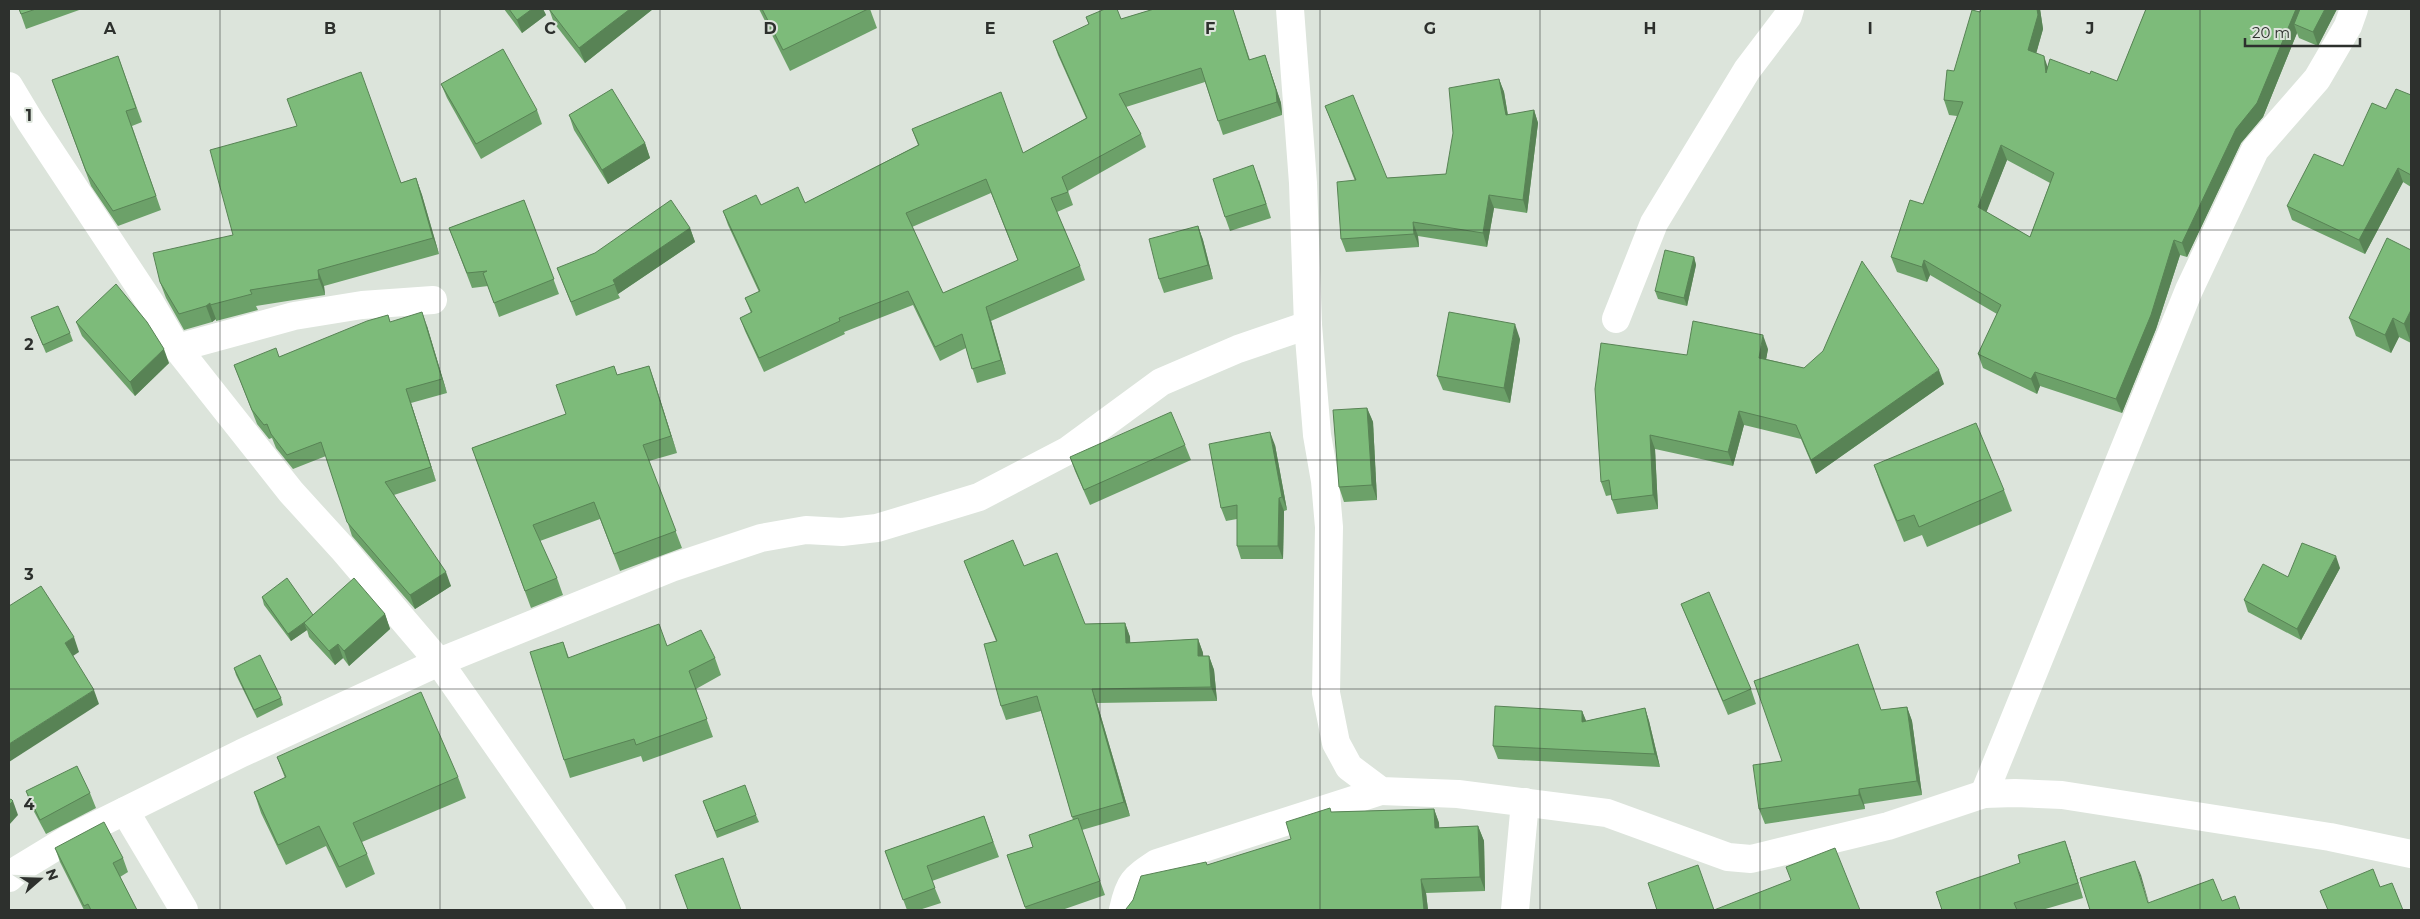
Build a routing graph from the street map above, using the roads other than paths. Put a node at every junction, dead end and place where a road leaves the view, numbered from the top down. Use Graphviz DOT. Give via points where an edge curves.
graph roads {
  1 [pos="1290,9"];
  2 [pos="1790,9"];
  3 [pos="2354,9"];
  4 [pos="9,86"];
  5 [pos="433,300"];
  6 [pos="1616,319"];
  7 [pos="1308,325"];
  8 [pos="177,348"];
  9 [pos="439,662"];
  10 [pos="1381,791"];
  11 [pos="1984,794"];
  12 [pos="1525,802"];
  13 [pos="125,811"];
  14 [pos="2411,854"];
  15 [pos="9,878"];
  16 [pos="184,910"];
  17 [pos="612,910"];
  18 [pos="1123,910"];
  19 [pos="1515,910"];
  1 -- 7 [label="street" via="1303,183"];
  2 -- 6 [label="street" via="1747,70 1654,223"];
  3 -- 11 [label="street" via="2348,26 2317,79 2255,150 2190,290"];
  4 -- 8 [label="street"];
  5 -- 8 [label="street" via="362,305 294,316"];
  7 -- 9 [label="street" via="1238,349 1161,382 1067,451 979,497 868,530 806,530 761,538 671,568"];
  7 -- 10 [label="street" via="1329,528 1326,693 1336,743 1349,767"];
  8 -- 9 [label="street" via="291,492"];
  9 -- 13 [label="street"];
  9 -- 17 [label="street"];
  10 -- 12 [label="street" via="1458,794"];
  10 -- 18 [label="street" via="1157,863 1138,876 1128,888"];
  11 -- 12 [label="street" via="1888,826 1751,859 1728,857 1607,813"];
  11 -- 14 [label="street" via="2062,795 2330,837"];
  12 -- 19 [label="street"];
  13 -- 15 [label="street" via="70,838 19,868"];
  13 -- 16 [label="street"];
}
